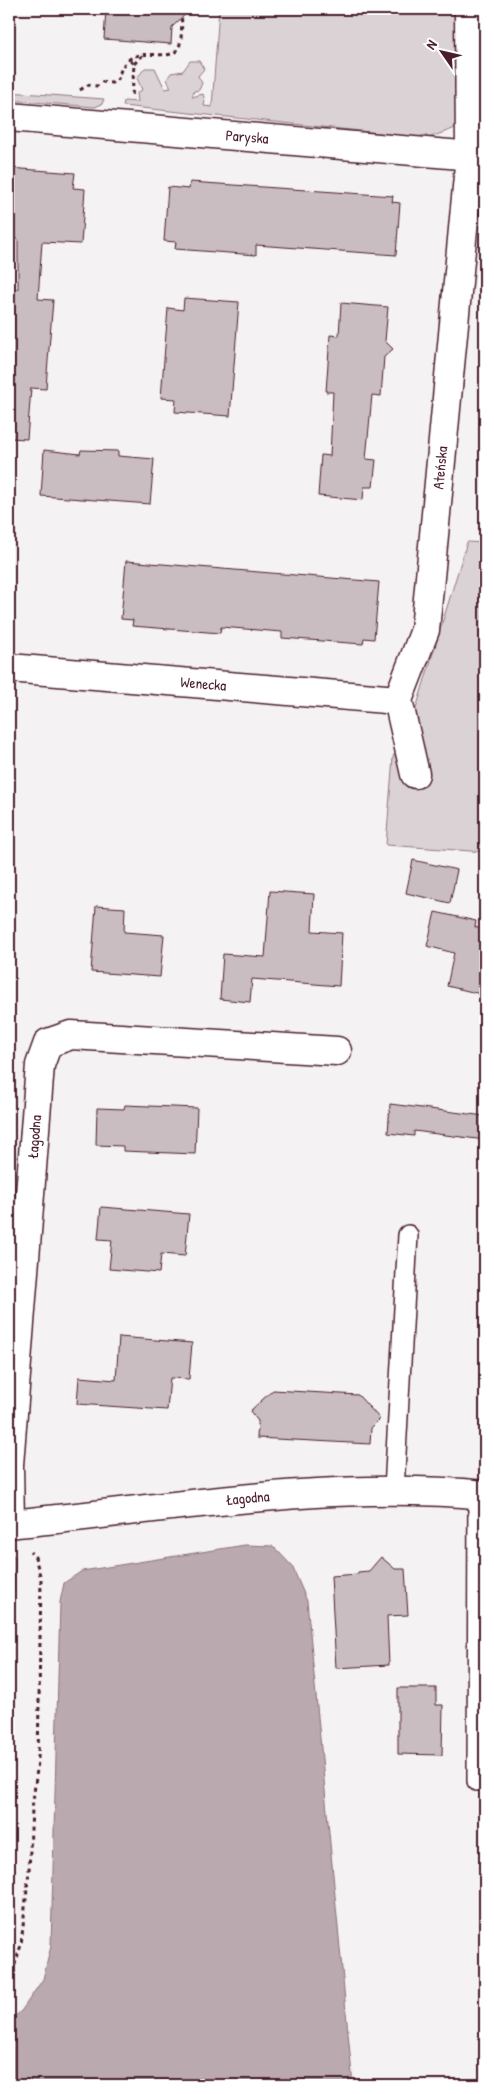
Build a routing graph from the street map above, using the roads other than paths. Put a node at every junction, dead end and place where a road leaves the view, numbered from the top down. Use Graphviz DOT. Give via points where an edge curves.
graph roads {
  1 [pos="469,9"];
  2 [pos="9,117"];
  3 [pos="478,156"];
  4 [pos="9,668"];
  5 [pos="398,700"];
  6 [pos="415,774"];
  7 [pos="337,1051"];
  8 [pos="408,1235"];
  9 [pos="394,1490"];
  10 [pos="482,1495"];
  11 [pos="10,1524"];
  12 [pos="478,1781"];
  1 -- 3 [label="street, Ateńska"];
  2 -- 3 [label="street, Paryska"];
  3 -- 5 [label="street, Ateńska" via="424,630"];
  4 -- 5 [label="street, Wenecka"];
  5 -- 6 [label="street"];
  7 -- 11 [label="street, Łagodna" via="71,1035 48,1043 40,1065 10,1456"];
  8 -- 9 [label="lane"];
  9 -- 10 [label="street, Łagodna"];
  9 -- 11 [label="street, Łagodna" via="304,1492"];
  10 -- 12 [label="lane"];
}
